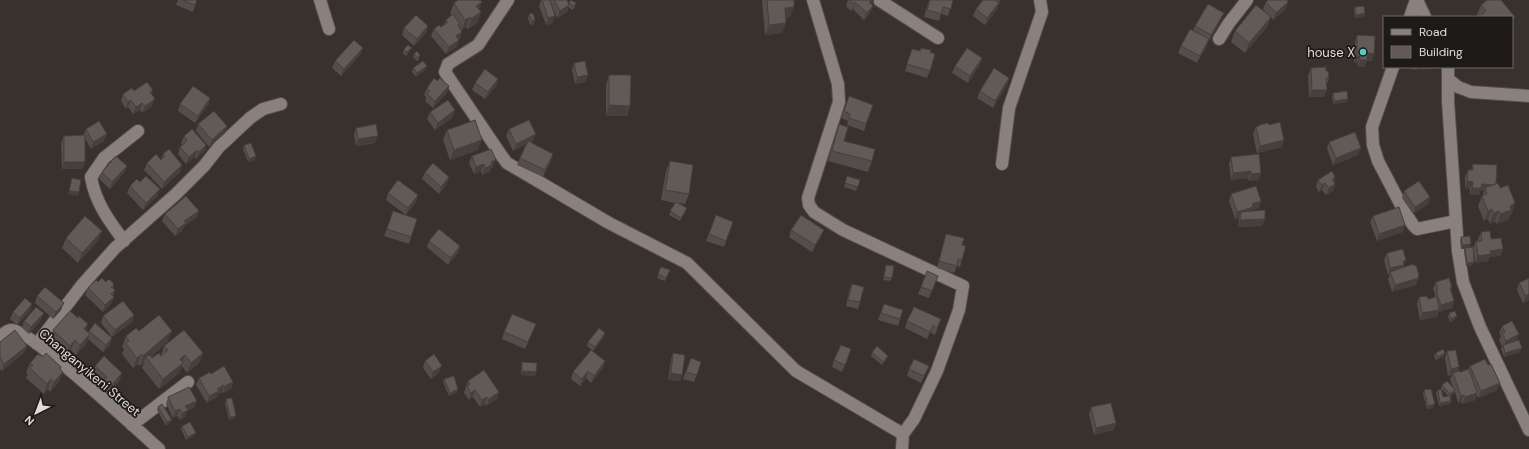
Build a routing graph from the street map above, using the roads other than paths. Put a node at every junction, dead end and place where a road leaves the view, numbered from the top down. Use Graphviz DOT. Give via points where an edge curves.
graph roads {
  1 [pos="320,0"];
  2 [pos="508,0"];
  3 [pos="813,0"];
  4 [pos="879,0"];
  5 [pos="1040,0"];
  6 [pos="1247,0"];
  7 [pos="1416,0"];
  8 [pos="1410,16"];
  9 [pos="1424,16"];
  10 [pos="329,29"];
  11 [pos="938,38"];
  12 [pos="1219,39"];
  13 [pos="1393,68"];
  14 [pos="1448,68"];
  15 [pos="1448,80"];
  16 [pos="1529,96"];
  17 [pos="281,104"];
  18 [pos="138,131"];
  19 [pos="1002,164"];
  20 [pos="1456,221"];
  21 [pos="124,241"];
  22 [pos="0,338"];
  23 [pos="37,344"];
  24 [pos="188,382"];
  25 [pos="132,425"];
  26 [pos="1529,430"];
  27 [pos="903,434"];
  28 [pos="159,449"];
  29 [pos="902,449"];
  1 -- 10 [label="street"];
  2 -- 27 [label="street" via="478,45 448,64 445,72 504,160 609,223 687,263 796,371"];
  3 -- 27 [label="street" via="838,84 839,102 808,198 809,205 814,212 843,230 963,286 959,310 937,371 914,419"];
  4 -- 11 [label="street"];
  5 -- 19 [label="street" via="1042,12 1009,108"];
  6 -- 12 [label="street"];
  7 -- 8 [label="street"];
  7 -- 9 [label="street"];
  13 -- 20 [label="street" via="1372,127 1373,145 1378,162 1403,209 1417,229"];
  14 -- 15 [label="street"];
  15 -- 16 [label="street" via="1471,92"];
  15 -- 20 [label="street"];
  17 -- 21 [label="street" via="263,109 250,118 176,194"];
  18 -- 21 [label="street" via="104,158 91,177 93,192 107,218"];
  20 -- 26 [label="street" via="1463,282 1480,327"];
  21 -- 23 [label="street" via="82,285"];
  22 -- 23 [label="street, Changanyikeni Street" via="9,330 13,330"];
  23 -- 25 [label="street, Changanyikeni Street"];
  24 -- 25 [label="street"];
  25 -- 28 [label="street, Changanyikeni Street"];
  27 -- 29 [label="street"];
}
